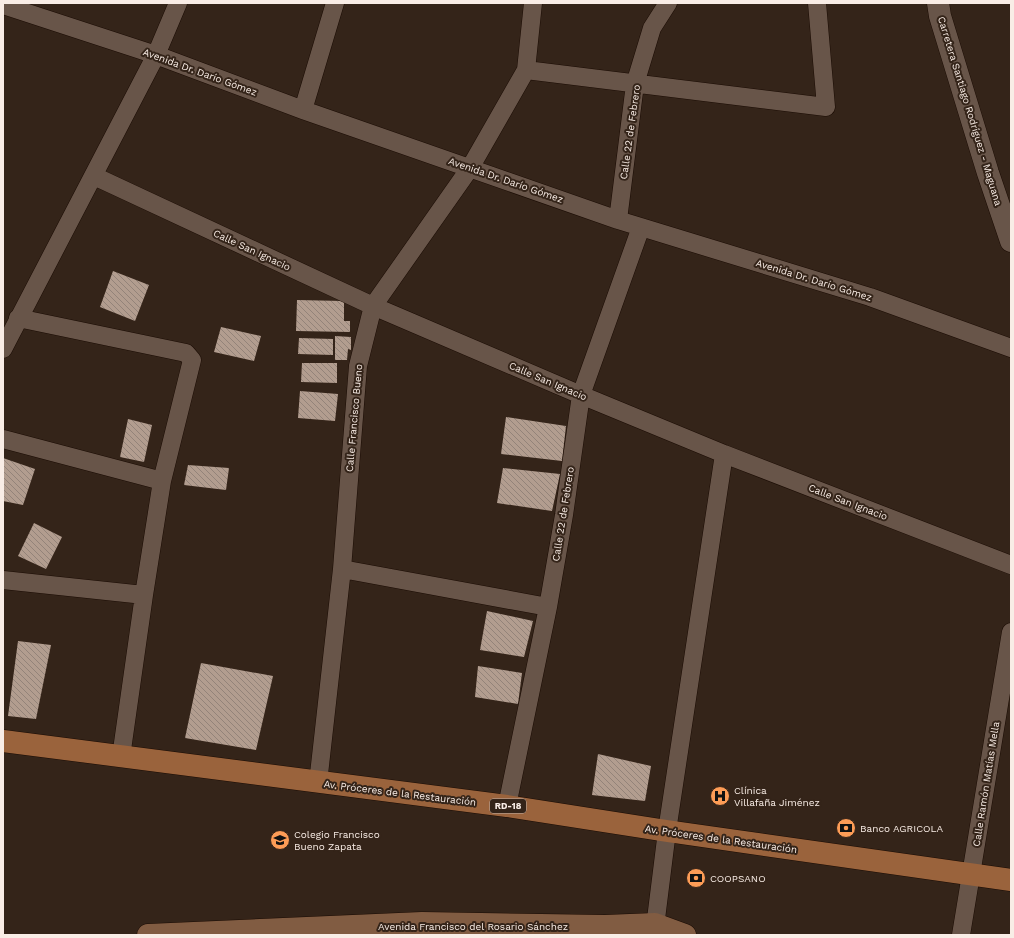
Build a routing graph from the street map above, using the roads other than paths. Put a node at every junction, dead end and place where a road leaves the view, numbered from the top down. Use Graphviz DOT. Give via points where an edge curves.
graph roads {
  1 [pos="178,3"];
  2 [pos="335,3"];
  3 [pos="533,3"];
  4 [pos="668,3"];
  5 [pos="817,3"];
  6 [pos="938,3"];
  7 [pos="3,5"];
  8 [pos="156,55"];
  9 [pos="526,70"];
  10 [pos="635,84"];
  11 [pos="303,110"];
  12 [pos="470,168"];
  13 [pos="94,176"];
  14 [pos="618,220"];
  15 [pos="641,227"];
  16 [pos="1011,241"];
  17 [pos="373,306"];
  18 [pos="18,318"];
  19 [pos="1011,348"];
  20 [pos="3,349"];
  21 [pos="581,395"];
  22 [pos="3,439"];
  23 [pos="724,454"];
  24 [pos="162,481"];
  25 [pos="1011,565"];
  26 [pos="342,569"];
  27 [pos="3,580"];
  28 [pos="144,594"];
  29 [pos="548,607"];
  30 [pos="1011,632"];
  31 [pos="3,741"];
  32 [pos="121,757"];
  33 [pos="318,783"];
  34 [pos="507,806"];
  35 [pos="667,831"];
  36 [pos="972,873"];
  37 [pos="1011,880"];
  38 [pos="422,929"];
  39 [pos="654,929"];
  40 [pos="613,931"];
  41 [pos="148,935"];
  42 [pos="685,935"];
  43 [pos="961,935"];
  1 -- 8 [label="street"];
  2 -- 11 [label="street"];
  3 -- 9 [label="street, Calle Francisco Bueno"];
  4 -- 10 [label="street, Calle 22 de Febrero" via="652,28"];
  5 -- 10 [label="street" via="826,107"];
  6 -- 16 [label="street, Carretera Santiago Rodríguez - Maguana" via="988,173"];
  7 -- 8 [label="street, Avenida Dr. Darío Gómez"];
  8 -- 11 [label="street, Avenida Dr. Darío Gómez"];
  8 -- 13 [label="street"];
  9 -- 10 [label="street"];
  9 -- 12 [label="street, Calle Francisco Bueno"];
  10 -- 14 [label="street, Calle 22 de Febrero"];
  11 -- 12 [label="street, Avenida Dr. Darío Gómez"];
  12 -- 14 [label="street, Avenida Dr. Darío Gómez"];
  12 -- 17 [label="street, Calle Francisco Bueno"];
  13 -- 17 [label="street, Calle San Ignacio"];
  13 -- 18 [label="street"];
  14 -- 15 [label="street, Avenida Dr. Darío Gómez"];
  15 -- 19 [label="street, Avenida Dr. Darío Gómez" via="870,296"];
  15 -- 21 [label="street, Calle 22 de Febrero"];
  17 -- 21 [label="street, Calle San Ignacio"];
  17 -- 26 [label="street, Calle Francisco Bueno" via="358,366"];
  18 -- 20 [label="street"];
  18 -- 24 [label="street" via="186,353 192,360"];
  21 -- 23 [label="street, Calle San Ignacio"];
  21 -- 29 [label="street, Calle 22 de Febrero"];
  22 -- 24 [label="street"];
  23 -- 25 [label="street, Calle San Ignacio"];
  23 -- 35 [label="street"];
  24 -- 28 [label="street"];
  26 -- 29 [label="street"];
  26 -- 33 [label="street, Calle Francisco Bueno"];
  27 -- 28 [label="street"];
  28 -- 32 [label="street"];
  29 -- 34 [label="street, Calle 22 de Febrero"];
  30 -- 36 [label="street, Calle Ramón Matías Mella"];
  31 -- 32 [label="main road, Av. Próceres de la Restauración / RD-18"];
  32 -- 33 [label="main road, Av. Próceres de la Restauración / RD-18"];
  33 -- 34 [label="main road, Av. Próceres de la Restauración / RD-18"];
  34 -- 35 [label="main road, Av. Próceres de la Restauración / RD-18"];
  35 -- 36 [label="main road, Av. Próceres de la Restauración / RD-18"];
  35 -- 39 [label="street"];
  36 -- 37 [label="main road, Av. Próceres de la Restauración / RD-18"];
  36 -- 43 [label="street, Calle Ramón Matías Mella"];
  38 -- 40 [label="main road, Avenida Francisco del Rosario Sánchez"];
  38 -- 41 [label="main road, Avenida Francisco del Rosario Sánchez"];
  39 -- 40 [label="main road, Avenida Francisco del Rosario Sánchez"];
  39 -- 42 [label="main road, Avenida Francisco del Rosario Sánchez"];
}
